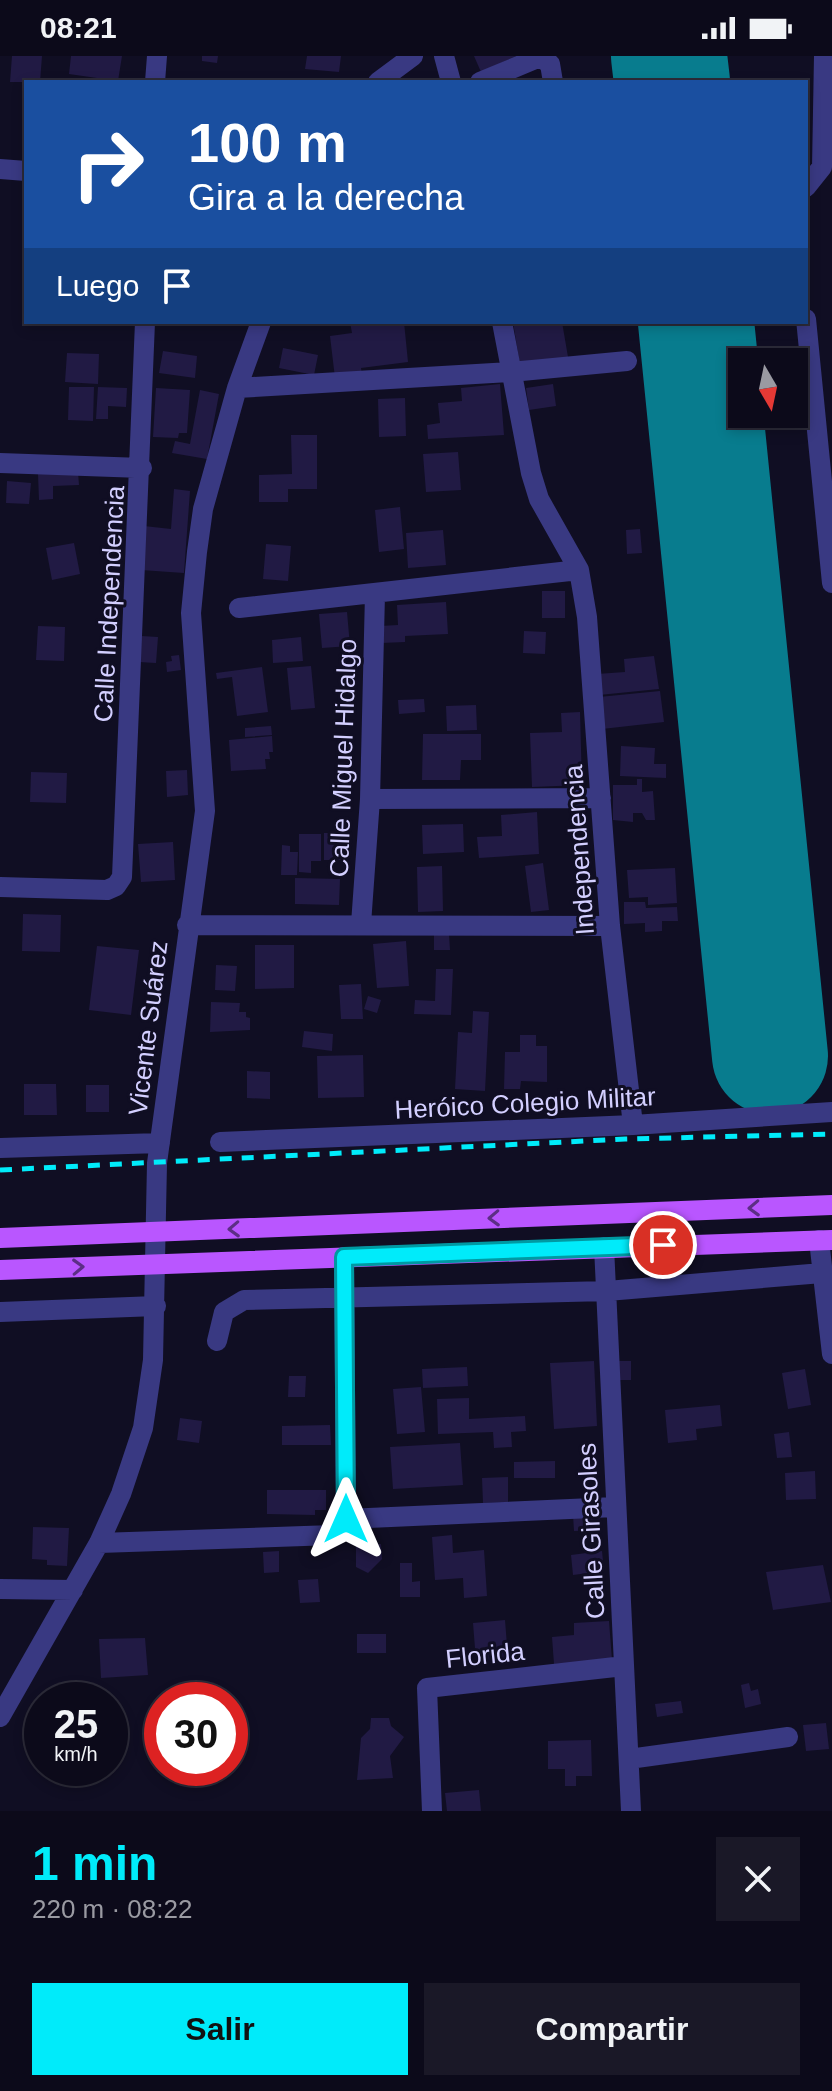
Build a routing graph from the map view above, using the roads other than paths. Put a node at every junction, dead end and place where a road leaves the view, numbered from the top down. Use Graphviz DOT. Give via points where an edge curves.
graph roads {
  1 [pos="157,56"];
  2 [pos="413,56"];
  3 [pos="444,56"];
  4 [pos="824,56"];
  5 [pos="155,80"];
  6 [pos="381,80"];
  7 [pos="450,80"];
  8 [pos="485,80"];
  9 [pos="553,80"];
  10 [pos="0,169"];
  11 [pos="24,171"];
  12 [pos="808,184"];
  13 [pos="145,324"];
  14 [pos="260,324"];
  15 [pos="502,324"];
  16 [pos="806,324"];
  17 [pos="627,361"];
  18 [pos="511,372"];
  19 [pos="237,388"];
  20 [pos="0,463"];
  21 [pos="142,468"];
  22 [pos="579,570"];
  23 [pos="832,583"];
  24 [pos="375,594"];
  25 [pos="239,608"];
  26 [pos="601,798"];
  27 [pos="370,799"];
  28 [pos="0,887"];
  29 [pos="361,924"];
  30 [pos="187,925"];
  31 [pos="610,926"];
  32 [pos="832,1112"];
  33 [pos="633,1125"];
  34 [pos="220,1142"];
  35 [pos="160,1143"];
  36 [pos="0,1148"];
  37 [pos="832,1205"];
  38 [pos="154,1232"];
  39 [pos="0,1238"];
  40 [pos="825,1240"];
  41 [pos="604,1247"];
  42 [pos="344,1257"];
  43 [pos="156,1264"];
  44 [pos="0,1270"];
  45 [pos="822,1273"];
  46 [pos="607,1291"];
  47 [pos="345,1297"];
  48 [pos="156,1306"];
  49 [pos="0,1312"];
  50 [pos="830,1327"];
  51 [pos="217,1341"];
  52 [pos="832,1354"];
  53 [pos="615,1507"];
  54 [pos="346,1519"];
  55 [pos="99,1543"];
  56 [pos="0,1589"];
  57 [pos="73,1590"];
  58 [pos="624,1666"];
  59 [pos="0,1717"];
  60 [pos="788,1737"];
  61 [pos="629,1759"];
  62 [pos="432,1811"];
  63 [pos="631,1811"];
  1 -- 5 [label="street"];
  2 -- 6 [label="street"];
  3 -- 7 [label="street"];
  4 -- 12 [label="street" via="822,167"];
  8 -- 9 [label="street" via="540,57 550,64"];
  10 -- 11 [label="street"];
  13 -- 21 [label="street, Calle Independencia"];
  14 -- 19 [label="street, Vicente Suárez"];
  15 -- 18 [label="street, Independencia"];
  16 -- 23 [label="street"];
  17 -- 18 [label="street"];
  18 -- 19 [label="street"];
  18 -- 22 [label="street, Independencia" via="539,499"];
  19 -- 30 [label="street, Vicente Suárez" via="203,509 191,613 205,811"];
  20 -- 21 [label="street"];
  21 -- 28 [label="street, Calle Independencia" via="122,877 107,890"];
  22 -- 24 [label="street"];
  22 -- 26 [label="street, Independencia"];
  24 -- 25 [label="street"];
  24 -- 27 [label="street, Calle Miguel Hidalgo"];
  26 -- 27 [label="street"];
  26 -- 31 [label="street, Independencia"];
  27 -- 29 [label="street, Calle Miguel Hidalgo"];
  29 -- 30 [label="street"];
  29 -- 31 [label="street"];
  30 -- 35 [label="street, Vicente Suárez"];
  31 -- 33 [label="street, Independencia"];
  32 -- 33 [label="street, Heróico Colegio Militar"];
  33 -- 34 [label="street, Heróico Colegio Militar"];
  35 -- 36 [label="street"];
  35 -- 38 [label="street, Vicente Suárez"];
  37 -- 38 [label="main road, one-way"];
  38 -- 39 [label="main road"];
  38 -- 43 [label="street, Vicente Suárez"];
  40 -- 41 [label="main road"];
  40 -- 45 [label="street"];
  41 -- 42 [label="main road"];
  41 -- 46 [label="street, Calle Girasoles"];
  42 -- 43 [label="main road"];
  42 -- 47 [label="street"];
  44 -- 43 [label="main road, one-way"];
  43 -- 48 [label="street, Vicente Suárez"];
  45 -- 46 [label="street"];
  45 -- 50 [label="street"];
  46 -- 47 [label="street"];
  46 -- 53 [label="street, Calle Girasoles"];
  47 -- 51 [label="street" via="244,1300 224,1312"];
  47 -- 54 [label="street"];
  48 -- 49 [label="street"];
  48 -- 55 [label="street, Vicente Suárez" via="143,1428"];
  50 -- 52 [label="street"];
  53 -- 54 [label="street"];
  53 -- 58 [label="street, Calle Girasoles"];
  54 -- 55 [label="street" via="333,1535"];
  55 -- 57 [label="street, Vicente Suárez"];
  56 -- 57 [label="street"];
  57 -- 59 [label="street, Vicente Suárez"];
  58 -- 61 [label="street, Calle Girasoles"];
  58 -- 62 [label="street, Florida" via="427,1688"];
  60 -- 61 [label="street"];
  61 -- 63 [label="street, Calle Girasoles"];
}
